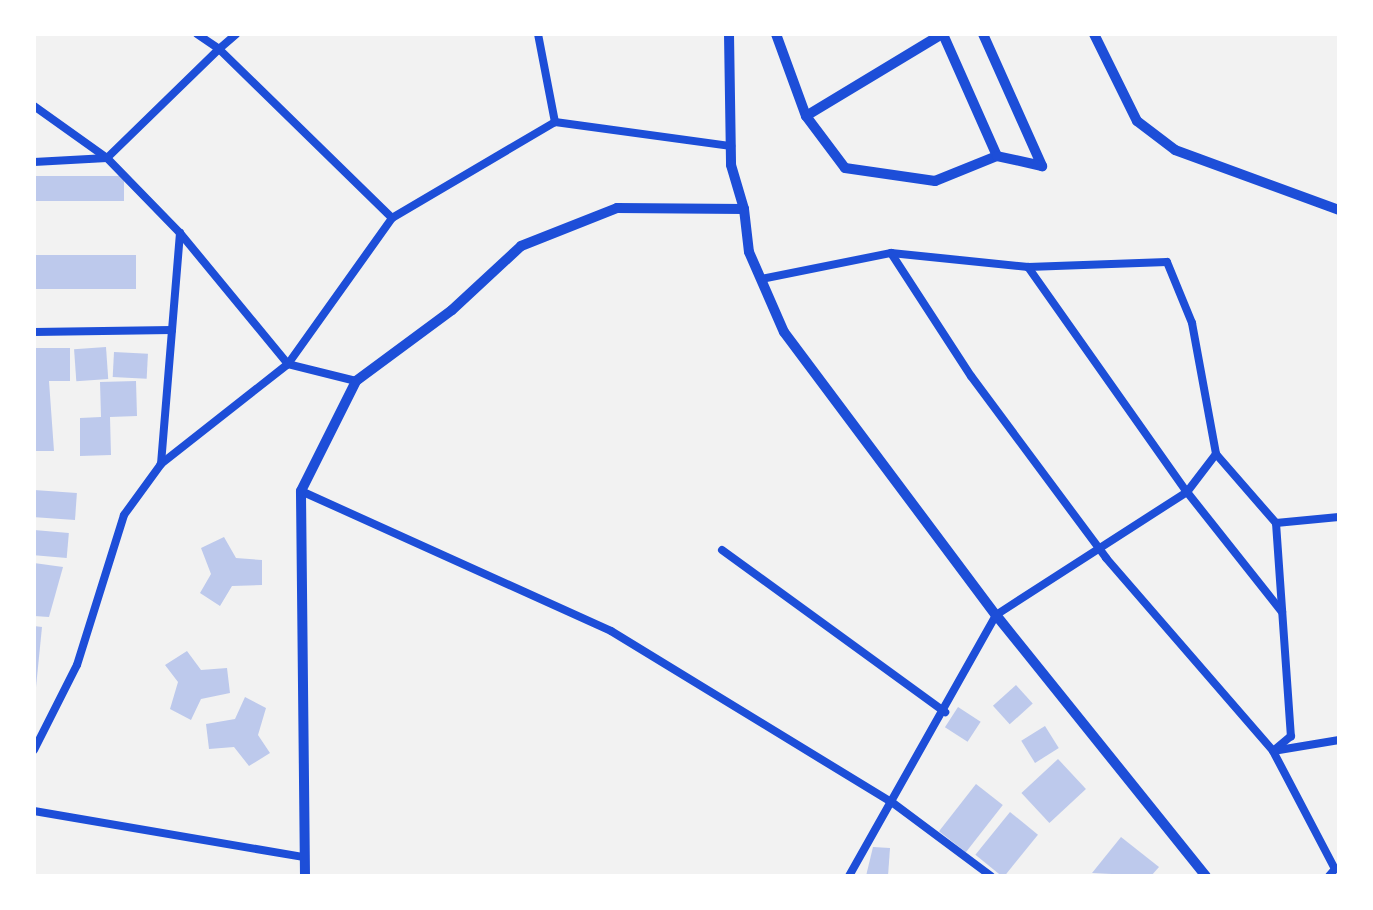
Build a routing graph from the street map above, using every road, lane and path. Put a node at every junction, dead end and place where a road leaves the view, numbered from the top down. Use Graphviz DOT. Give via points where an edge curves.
graph roads {
  1 [pos="197,34"];
  2 [pos="236,34"];
  3 [pos="538,34"];
  4 [pos="729,34"];
  5 [pos="776,34"];
  6 [pos="942,34"];
  7 [pos="983,34"];
  8 [pos="1094,34"];
  9 [pos="219,49"];
  10 [pos="34,106"];
  11 [pos="806,116"];
  12 [pos="555,122"];
  13 [pos="731,146"];
  14 [pos="997,156"];
  15 [pos="107,158"];
  16 [pos="34,162"];
  17 [pos="744,209"];
  18 [pos="1339,210"];
  19 [pos="392,218"];
  20 [pos="180,233"];
  21 [pos="891,253"];
  22 [pos="1028,267"];
  23 [pos="761,279"];
  24 [pos="172,330"];
  25 [pos="34,332"];
  26 [pos="288,364"];
  27 [pos="356,381"];
  28 [pos="1216,454"];
  29 [pos="161,464"];
  30 [pos="301,491"];
  31 [pos="1187,492"];
  32 [pos="1339,517"];
  33 [pos="1276,523"];
  34 [pos="1098,547"];
  35 [pos="722,550"];
  36 [pos="1282,612"];
  37 [pos="996,615"];
  38 [pos="945,712"];
  39 [pos="1339,740"];
  40 [pos="34,750"];
  41 [pos="1273,751"];
  42 [pos="893,803"];
  43 [pos="34,811"];
  44 [pos="305,870"];
  45 [pos="295,876"];
  46 [pos="849,876"];
  47 [pos="991,876"];
  48 [pos="1206,876"];
  49 [pos="1329,876"];
  1 -- 9 [label="street"];
  2 -- 9 [label="street"];
  3 -- 12 [label="street"];
  4 -- 13 [label="street"];
  5 -- 11 [label="street"];
  6 -- 11 [label="street"];
  6 -- 14 [label="street"];
  7 -- 14 [label="street" via="1042,166"];
  8 -- 18 [label="street" via="1137,121 1175,150"];
  9 -- 15 [label="street"];
  9 -- 19 [label="street"];
  10 -- 15 [label="street"];
  11 -- 14 [label="street" via="845,168 889,179 935,181"];
  12 -- 13 [label="street"];
  12 -- 19 [label="street"];
  13 -- 17 [label="street"];
  15 -- 16 [label="street"];
  15 -- 20 [label="street"];
  17 -- 23 [label="street" via="749,252"];
  17 -- 27 [label="street" via="617,208 521,246"];
  19 -- 26 [label="street"];
  20 -- 24 [label="street"];
  20 -- 26 [label="street"];
  21 -- 22 [label="street"];
  21 -- 23 [label="street"];
  21 -- 34 [label="street"];
  22 -- 28 [label="street" via="1167,262 1192,323"];
  22 -- 31 [label="street"];
  23 -- 37 [label="street" via="784,332"];
  24 -- 25 [label="street"];
  24 -- 29 [label="street"];
  26 -- 27 [label="street"];
  26 -- 29 [label="street"];
  27 -- 30 [label="street"];
  28 -- 31 [label="street"];
  28 -- 33 [label="street"];
  29 -- 40 [label="street" via="124,515 77,665"];
  30 -- 42 [label="street" via="611,631"];
  30 -- 44 [label="street"];
  31 -- 34 [label="street"];
  31 -- 36 [label="street"];
  32 -- 33 [label="street"];
  33 -- 36 [label="street"];
  34 -- 37 [label="street"];
  34 -- 41 [label="street"];
  35 -- 38 [label="street"];
  36 -- 41 [label="street" via="1291,736"];
  37 -- 38 [label="street"];
  37 -- 48 [label="street"];
  38 -- 42 [label="street"];
  39 -- 41 [label="street"];
  41 -- 49 [label="street" via="1335,869"];
  42 -- 46 [label="street"];
  42 -- 47 [label="street"];
  43 -- 44 [label="street"];
  44 -- 45 [label="street"];
}
